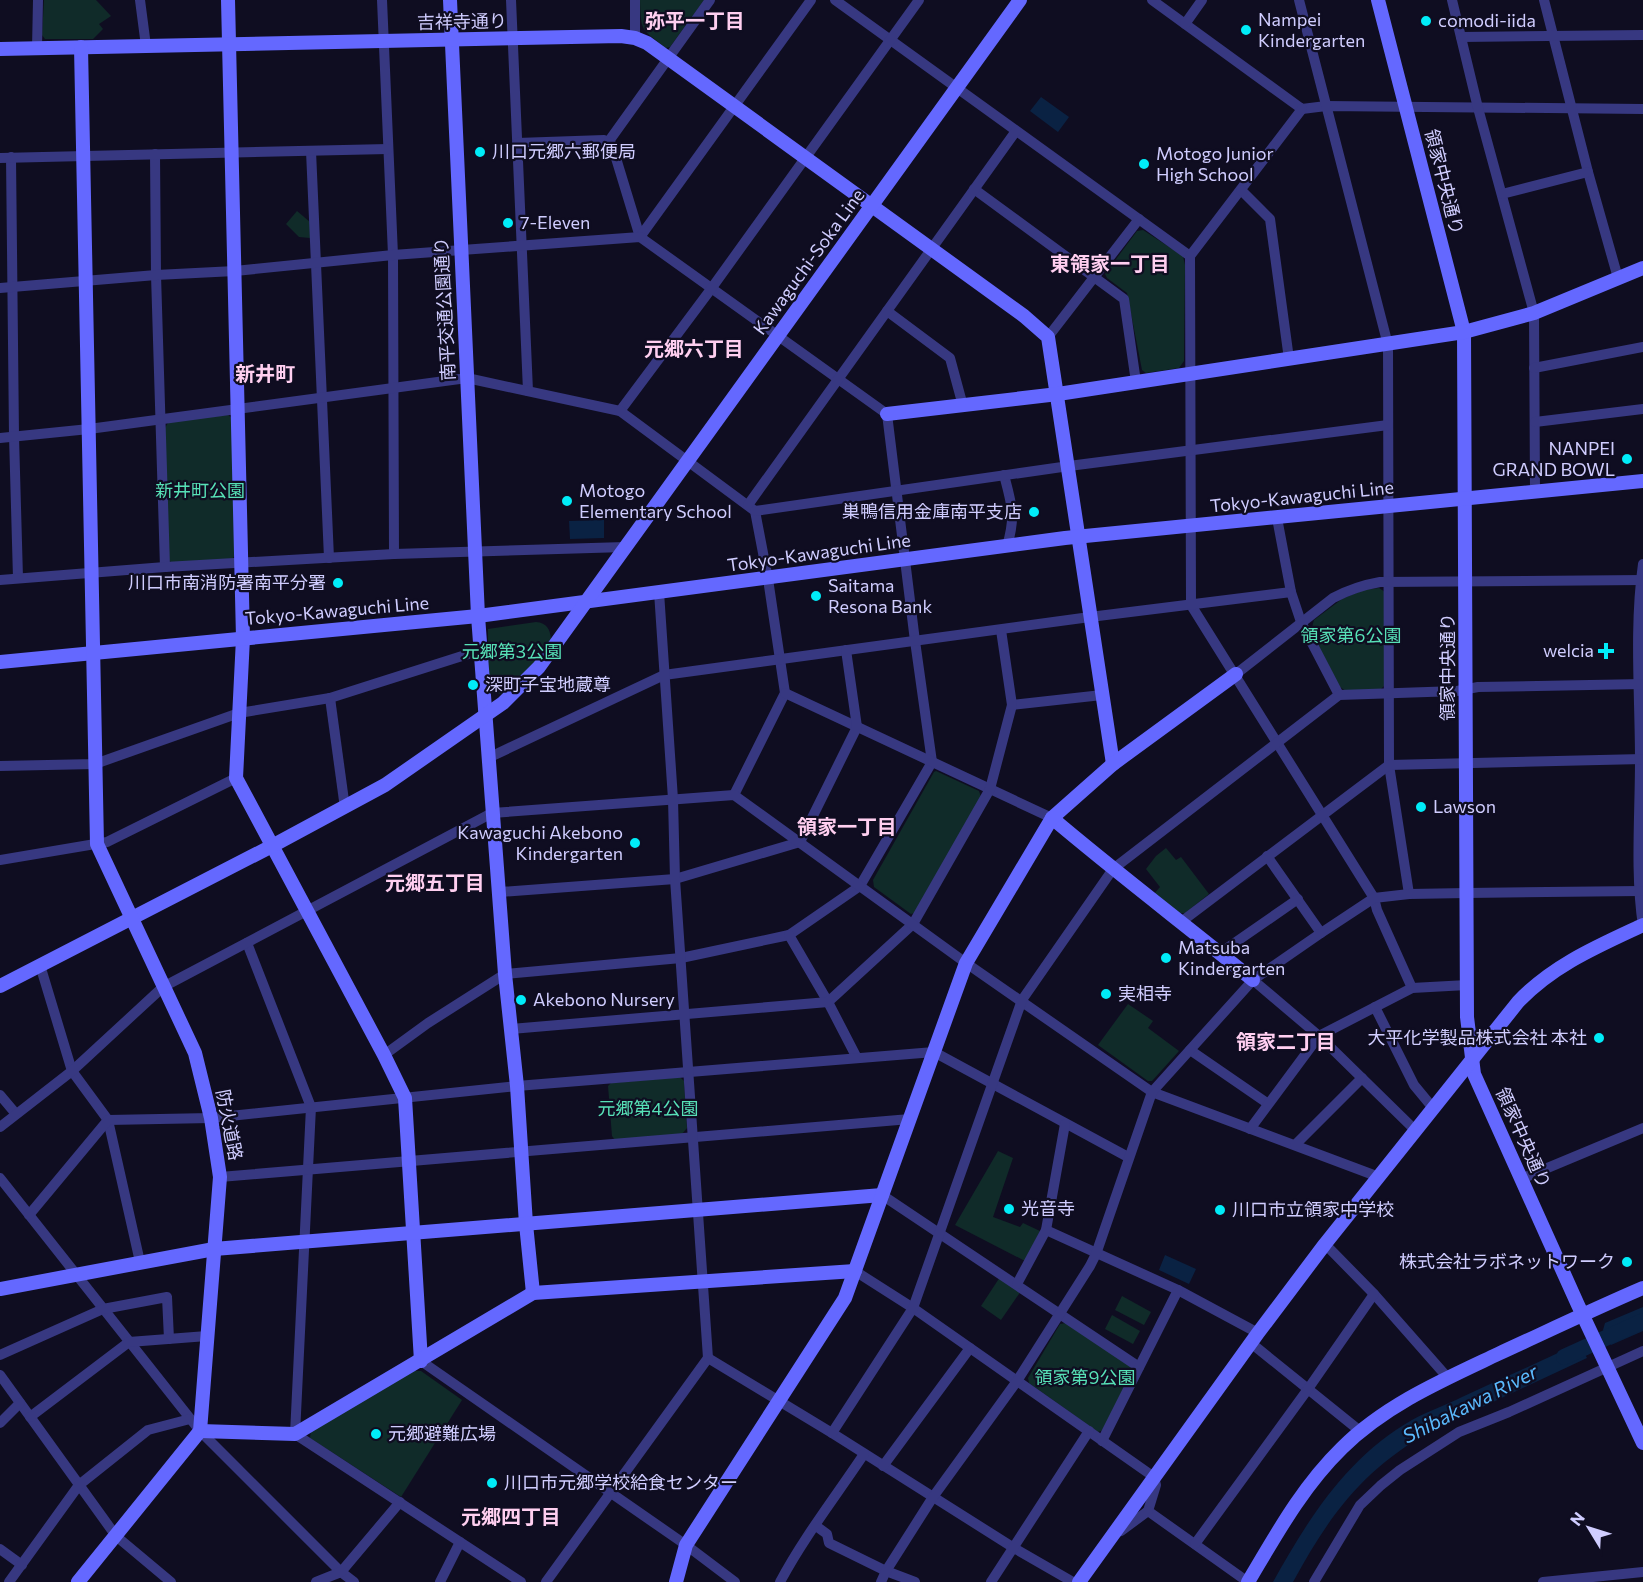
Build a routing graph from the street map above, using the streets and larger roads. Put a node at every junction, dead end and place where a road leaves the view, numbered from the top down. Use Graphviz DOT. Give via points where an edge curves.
graph roads {
  1 [pos="38,0"];
  2 [pos="140,0"];
  3 [pos="228,0"];
  4 [pos="382,0"];
  5 [pos="450,0"];
  6 [pos="512,0"];
  7 [pos="635,0"];
  8 [pos="711,0"];
  9 [pos="811,0"];
  10 [pos="835,0"];
  11 [pos="919,0"];
  12 [pos="1020,0"];
  13 [pos="1152,0"];
  14 [pos="1202,0"];
  15 [pos="1299,0"];
  16 [pos="1378,0"];
  17 [pos="1452,0"];
  18 [pos="1544,0"];
  19 [pos="1185,24"];
  20 [pos="1643,35"];
  21 [pos="1554,36"];
  22 [pos="1461,37"];
  23 [pos="635,38"];
  24 [pos="513,39"];
  25 [pos="890,39"];
  26 [pos="452,40"];
  27 [pos="383,42"];
  28 [pos="228,44"];
  29 [pos="146,46"];
  30 [pos="81,47"];
  31 [pos="37,48"];
  32 [pos="0,49"];
  33 [pos="668,59"];
  34 [pos="957,88"];
  35 [pos="1326,106"];
  36 [pos="734,107"];
  37 [pos="1407,108"];
  38 [pos="1478,108"];
  39 [pos="1302,109"];
  40 [pos="1643,109"];
  41 [pos="1571,110"];
  42 [pos="1016,131"];
  43 [pos="609,141"];
  44 [pos="517,143"];
  45 [pos="388,150"];
  46 [pos="311,151"];
  47 [pos="231,153"];
  48 [pos="155,154"];
  49 [pos="84,156"];
  50 [pos="6,158"];
  51 [pos="804,158"];
  52 [pos="1588,172"];
  53 [pos="974,189"];
  54 [pos="1241,190"];
  55 [pos="1502,194"];
  56 [pos="871,206"];
  57 [pos="1139,219"];
  58 [pos="640,237"];
  59 [pos="521,247"];
  60 [pos="931,250"];
  61 [pos="461,252"];
  62 [pos="393,255"];
  63 [pos="1190,256"];
  64 [pos="315,264"];
  65 [pos="1643,268"];
  66 [pos="235,271"];
  67 [pos="156,275"];
  68 [pos="1094,277"];
  69 [pos="1618,278"];
  70 [pos="87,282"];
  71 [pos="12,287"];
  72 [pos="0,288"];
  73 [pos="711,289"];
  74 [pos="887,311"];
  75 [pos="1533,313"];
  76 [pos="1464,332"];
  77 [pos="777,336"];
  78 [pos="1048,337"];
  79 [pos="1388,345"];
  80 [pos="1643,347"];
  81 [pos="1289,359"];
  82 [pos="1534,368"];
  83 [pos="1190,373"];
  84 [pos="467,378"];
  85 [pos="837,380"];
  86 [pos="1136,382"];
  87 [pos="393,387"];
  88 [pos="528,391"];
  89 [pos="1058,394"];
  90 [pos="323,396"];
  91 [pos="963,406"];
  92 [pos="1643,409"];
  93 [pos="238,410"];
  94 [pos="620,411"];
  95 [pos="887,414"];
  96 [pos="161,418"];
  97 [pos="1535,422"];
  98 [pos="1388,425"];
  99 [pos="89,429"];
  100 [pos="14,436"];
  101 [pos="0,438"];
  102 [pos="1191,452"];
  103 [pos="688,460"];
  104 [pos="1068,466"];
  105 [pos="1004,475"];
  106 [pos="1643,481"];
  107 [pos="895,490"];
  108 [pos="1535,491"];
  109 [pos="1465,499"];
  110 [pos="1389,507"];
  111 [pos="752,508"];
  112 [pos="1277,518"];
  113 [pos="1191,526"];
  114 [pos="1078,537"];
  115 [pos="1007,546"];
  116 [pos="625,547"];
  117 [pos="474,551"];
  118 [pos="394,554"];
  119 [pos="329,558"];
  120 [pos="905,560"];
  121 [pos="240,564"];
  122 [pos="1643,564"];
  123 [pos="165,567"];
  124 [pos="92,572"];
  125 [pos="18,578"];
  126 [pos="768,579"];
  127 [pos="0,580"];
  128 [pos="1642,580"];
  129 [pos="1389,582"];
  130 [pos="1466,583"];
  131 [pos="658,592"];
  132 [pos="1291,592"];
  133 [pos="584,603"];
  134 [pos="1191,604"];
  135 [pos="477,616"];
  136 [pos="1090,617"];
  137 [pos="1301,622"];
  138 [pos="1000,630"];
  139 [pos="243,638"];
  140 [pos="915,641"];
  141 [pos="481,650"];
  142 [pos="846,650"];
  143 [pos="94,653"];
  144 [pos="780,658"];
  145 [pos="0,662"];
  146 [pos="1236,674"];
  147 [pos="664,675"];
  148 [pos="1640,684"];
  149 [pos="1466,689"];
  150 [pos="785,693"];
  151 [pos="1390,693"];
  152 [pos="1102,695"];
  153 [pos="1340,695"];
  154 [pos="330,698"];
  155 [pos="1012,705"];
  156 [pos="239,713"];
  157 [pos="485,715"];
  158 [pos="857,727"];
  159 [pos="1276,743"];
  160 [pos="488,758"];
  161 [pos="1641,759"];
  162 [pos="933,762"];
  163 [pos="1467,762"];
  164 [pos="95,764"];
  165 [pos="1113,764"];
  166 [pos="1389,765"];
  167 [pos="0,766"];
  168 [pos="236,778"];
  169 [pos="990,789"];
  170 [pos="734,795"];
  171 [pos="673,800"];
  172 [pos="345,808"];
  173 [pos="492,813"];
  174 [pos="1322,815"];
  175 [pos="1052,818"];
  176 [pos="800,842"];
  177 [pos="97,844"];
  178 [pos="272,846"];
  179 [pos="1268,856"];
  180 [pos="0,860"];
  181 [pos="1113,869"];
  182 [pos="675,879"];
  183 [pos="860,886"];
  184 [pos="1640,891"];
  185 [pos="500,892"];
  186 [pos="1467,892"];
  187 [pos="1409,894"];
  188 [pos="1374,898"];
  189 [pos="1298,899"];
  190 [pos="307,910"];
  191 [pos="131,919"];
  192 [pos="1182,922"];
  193 [pos="913,924"];
  194 [pos="1643,925"];
  195 [pos="1321,933"];
  196 [pos="789,935"];
  197 [pos="247,943"];
  198 [pos="1220,953"];
  199 [pos="681,958"];
  200 [pos="966,963"];
  201 [pos="40,965"];
  202 [pos="505,974"];
  203 [pos="1253,981"];
  204 [pos="1467,985"];
  205 [pos="0,986"];
  206 [pos="163,987"];
  207 [pos="1412,988"];
  208 [pos="1022,1000"];
  209 [pos="828,1002"];
  210 [pos="1375,1007"];
  211 [pos="684,1014"];
  212 [pos="511,1029"];
  213 [pos="1319,1036"];
  214 [pos="1190,1050"];
  215 [pos="934,1052"];
  216 [pos="384,1055"];
  217 [pos="857,1058"];
  218 [pos="1471,1059"];
  219 [pos="72,1071"];
  220 [pos="688,1072"];
  221 [pos="1362,1078"];
  222 [pos="993,1084"];
  223 [pos="517,1086"];
  224 [pos="1152,1092"];
  225 [pos="0,1095"];
  226 [pos="405,1098"];
  227 [pos="1267,1103"];
  228 [pos="311,1107"];
  229 [pos="1433,1108"];
  230 [pos="16,1114"];
  231 [pos="211,1118"];
  232 [pos="910,1119"];
  233 [pos="108,1120"];
  234 [pos="1065,1124"];
  235 [pos="0,1127"];
  236 [pos="1643,1128"];
  237 [pos="1250,1129"];
  238 [pos="1415,1130"];
  239 [pos="692,1137"];
  240 [pos="1295,1145"];
  241 [pos="522,1151"];
  242 [pos="1128,1157"];
  243 [pos="408,1160"];
  244 [pos="308,1169"];
  245 [pos="220,1177"];
  246 [pos="1379,1177"];
  247 [pos="0,1178"];
  248 [pos="1521,1179"];
  249 [pos="882,1196"];
  250 [pos="697,1210"];
  251 [pos="29,1215"];
  252 [pos="526,1224"];
  253 [pos="1046,1230"];
  254 [pos="412,1233"];
  255 [pos="939,1233"];
  256 [pos="304,1241"];
  257 [pos="1325,1244"];
  258 [pos="214,1249"];
  259 [pos="1096,1254"];
  260 [pos="140,1262"];
  261 [pos="855,1271"];
  262 [pos="76,1274"];
  263 [pos="702,1282"];
  264 [pos="1017,1284"];
  265 [pos="0,1288"];
  266 [pos="1643,1288"];
  267 [pos="1178,1290"];
  268 [pos="533,1293"];
  269 [pos="1374,1294"];
  270 [pos="913,1308"];
  271 [pos="103,1309"];
  272 [pos="1061,1313"];
  273 [pos="1584,1318"];
  274 [pos="207,1336"];
  275 [pos="1255,1338"];
  276 [pos="169,1339"];
  277 [pos="129,1342"];
  278 [pos="970,1348"];
  279 [pos="1643,1352"];
  280 [pos="0,1355"];
  281 [pos="708,1358"];
  282 [pos="421,1360"];
  283 [pos="1607,1365"];
  284 [pos="1139,1367"];
  285 [pos="0,1376"];
  286 [pos="1448,1378"];
  287 [pos="1017,1381"];
  288 [pos="1308,1389"];
  289 [pos="778,1402"];
  290 [pos="20,1403"];
  291 [pos="30,1417"];
  292 [pos="190,1419"];
  293 [pos="0,1423"];
  294 [pos="200,1431"];
  295 [pos="1089,1431"];
  296 [pos="1359,1431"];
  297 [pos="832,1433"];
  298 [pos="295,1434"];
  299 [pos="1102,1441"];
  300 [pos="1643,1443"];
  301 [pos="864,1454"];
  302 [pos="883,1466"];
  303 [pos="1154,1477"];
  304 [pos="79,1485"];
  305 [pos="610,1492"];
  306 [pos="933,1497"];
  307 [pos="400,1502"];
  308 [pos="1148,1511"];
  309 [pos="816,1526"];
  310 [pos="1115,1532"];
  311 [pos="116,1536"];
  312 [pos="460,1542"];
  313 [pos="1195,1544"];
  314 [pos="686,1545"];
  315 [pos="1014,1548"];
  316 [pos="0,1549"];
  317 [pos="22,1565"];
  318 [pos="886,1571"];
  319 [pos="341,1572"];
  320 [pos="1643,1572"];
  321 [pos="9,1582"];
  322 [pos="78,1582"];
  323 [pos="171,1582"];
  324 [pos="316,1582"];
  325 [pos="354,1582"];
  326 [pos="440,1582"];
  327 [pos="521,1582"];
  328 [pos="546,1582"];
  329 [pos="676,1582"];
  330 [pos="735,1582"];
  331 [pos="780,1582"];
  332 [pos="881,1582"];
  333 [pos="915,1582"];
  334 [pos="991,1582"];
  335 [pos="1073,1582"];
  336 [pos="1079,1582"];
  337 [pos="1248,1582"];
  338 [pos="1314,1582"];
  339 [pos="1543,1582"];
  1 -- 31 [label="street"];
  2 -- 29 [label="street"];
  3 -- 28 [label="street"];
  4 -- 27 [label="street"];
  5 -- 26 [label="street, 南平交通公園通り"];
  6 -- 24 [label="street"];
  7 -- 23 [label="street"];
  8 -- 33 [label="street"];
  9 -- 36 [label="street"];
  10 -- 25 [label="street"];
  11 -- 25 [label="street"];
  12 -- 34 [label="street, Kawaguchi-Soka Line"];
  13 -- 19 [label="street"];
  14 -- 19 [label="street"];
  15 -- 35 [label="street"];
  16 -- 37 [label="street, 領家中央通り"];
  17 -- 22 [label="street"];
  18 -- 21 [label="street"];
  19 -- 39 [label="street"];
  20 -- 21 [label="street"];
  21 -- 22 [label="street"];
  21 -- 41 [label="street"];
  22 -- 38 [label="street"];
  23 -- 24 [label="street, 吉祥寺通り"];
  23 -- 33 [label="street, 吉祥寺通り"];
  24 -- 26 [label="street, 吉祥寺通り"];
  24 -- 44 [label="street"];
  25 -- 34 [label="street"];
  25 -- 51 [label="street"];
  26 -- 27 [label="street, 吉祥寺通り"];
  26 -- 61 [label="street, 南平交通公園通り"];
  27 -- 28 [label="street, 吉祥寺通り"];
  27 -- 45 [label="street"];
  28 -- 29 [label="street, 吉祥寺通り"];
  28 -- 47 [label="street"];
  29 -- 30 [label="street, 吉祥寺通り"];
  30 -- 31 [label="street, 吉祥寺通り"];
  30 -- 49 [label="street, 防火道路"];
  31 -- 32 [label="street, 吉祥寺通り"];
  33 -- 36 [label="street, 吉祥寺通り"];
  33 -- 43 [label="street"];
  34 -- 42 [label="street"];
  34 -- 56 [label="street, Kawaguchi-Soka Line"];
  35 -- 37 [label="street"];
  35 -- 39 [label="street"];
  35 -- 79 [label="street"];
  36 -- 51 [label="street, 吉祥寺通り"];
  36 -- 58 [label="street"];
  37 -- 38 [label="street"];
  37 -- 76 [label="street, 領家中央通り"];
  38 -- 41 [label="street"];
  38 -- 55 [label="street"];
  39 -- 54 [label="street"];
  40 -- 41 [label="street"];
  41 -- 52 [label="street"];
  42 -- 53 [label="street"];
  42 -- 57 [label="street"];
  43 -- 44 [label="street"];
  43 -- 58 [label="street"];
  44 -- 59 [label="street"];
  45 -- 46 [label="street"];
  45 -- 62 [label="street"];
  46 -- 47 [label="street"];
  46 -- 64 [label="street"];
  47 -- 48 [label="street"];
  47 -- 66 [label="street"];
  48 -- 49 [label="street"];
  48 -- 67 [label="street"];
  49 -- 50 [label="street"];
  49 -- 70 [label="street, 防火道路"];
  50 -- 71 [label="street"];
  51 -- 56 [label="street, 吉祥寺通り"];
  51 -- 73 [label="street"];
  52 -- 55 [label="street"];
  52 -- 69 [label="street"];
  53 -- 60 [label="street"];
  53 -- 68 [label="street"];
  54 -- 63 [label="street"];
  54 -- 81 [label="street" via="1270,219"];
  55 -- 75 [label="street"];
  56 -- 60 [label="street, 吉祥寺通り"];
  56 -- 77 [label="street, Kawaguchi-Soka Line"];
  57 -- 63 [label="street"];
  57 -- 68 [label="street"];
  58 -- 59 [label="street"];
  58 -- 73 [label="street"];
  59 -- 61 [label="street"];
  59 -- 88 [label="street"];
  60 -- 74 [label="street"];
  60 -- 78 [label="street, 吉祥寺通り"];
  61 -- 62 [label="street"];
  61 -- 84 [label="street, 南平交通公園通り"];
  62 -- 64 [label="street"];
  62 -- 87 [label="street"];
  63 -- 83 [label="street"];
  64 -- 66 [label="street"];
  64 -- 90 [label="street"];
  65 -- 69 [label="street"];
  66 -- 67 [label="street"];
  66 -- 93 [label="street"];
  67 -- 70 [label="street"];
  67 -- 96 [label="street"];
  68 -- 78 [label="street"];
  68 -- 86 [label="street" via="1124,299"];
  69 -- 75 [label="street"];
  70 -- 71 [label="street"];
  70 -- 99 [label="street, 防火道路"];
  71 -- 72 [label="street"];
  71 -- 100 [label="street"];
  73 -- 77 [label="street"];
  73 -- 94 [label="street"];
  74 -- 85 [label="street"];
  74 -- 91 [label="street" via="950,358"];
  75 -- 76 [label="street"];
  75 -- 82 [label="street"];
  76 -- 79 [label="street"];
  76 -- 109 [label="street, 領家中央通り"];
  77 -- 85 [label="street"];
  77 -- 103 [label="street, Kawaguchi-Soka Line"];
  78 -- 89 [label="street"];
  79 -- 81 [label="street"];
  79 -- 98 [label="street"];
  80 -- 82 [label="street"];
  81 -- 83 [label="street"];
  82 -- 97 [label="street"];
  83 -- 86 [label="street"];
  83 -- 102 [label="street"];
  84 -- 87 [label="street"];
  84 -- 88 [label="street"];
  84 -- 117 [label="street, 南平交通公園通り"];
  85 -- 95 [label="street"];
  85 -- 111 [label="street"];
  86 -- 89 [label="street"];
  87 -- 90 [label="street"];
  87 -- 118 [label="street"];
  88 -- 94 [label="street"];
  89 -- 91 [label="street"];
  89 -- 104 [label="street"];
  90 -- 93 [label="street"];
  90 -- 119 [label="street"];
  91 -- 95 [label="street"];
  92 -- 97 [label="street"];
  93 -- 96 [label="street"];
  93 -- 121 [label="street"];
  94 -- 103 [label="street"];
  95 -- 107 [label="street"];
  96 -- 99 [label="street"];
  96 -- 123 [label="street"];
  97 -- 108 [label="street"];
  98 -- 102 [label="street"];
  98 -- 110 [label="street"];
  99 -- 100 [label="street"];
  99 -- 124 [label="street, 防火道路"];
  100 -- 101 [label="street"];
  100 -- 125 [label="street"];
  102 -- 104 [label="street"];
  102 -- 113 [label="street"];
  103 -- 111 [label="street"];
  103 -- 116 [label="street, Kawaguchi-Soka Line"];
  104 -- 105 [label="street"];
  104 -- 114 [label="street"];
  105 -- 107 [label="street"];
  105 -- 115 [label="street" via="1013,510"];
  106 -- 108 [label="street, Tokyo-Kawaguchi Line"];
  107 -- 111 [label="street"];
  107 -- 120 [label="street"];
  108 -- 109 [label="street, Tokyo-Kawaguchi Line"];
  109 -- 110 [label="street, Tokyo-Kawaguchi Line"];
  109 -- 130 [label="street, 領家中央通り"];
  110 -- 112 [label="street, Tokyo-Kawaguchi Line"];
  110 -- 129 [label="street"];
  111 -- 126 [label="street"];
  112 -- 113 [label="street, Tokyo-Kawaguchi Line"];
  112 -- 132 [label="street"];
  113 -- 114 [label="street, Tokyo-Kawaguchi Line"];
  113 -- 134 [label="street"];
  114 -- 115 [label="street, Tokyo-Kawaguchi Line"];
  114 -- 136 [label="street"];
  115 -- 120 [label="street, Tokyo-Kawaguchi Line"];
  116 -- 117 [label="street"];
  116 -- 133 [label="street, Kawaguchi-Soka Line"];
  117 -- 118 [label="street"];
  117 -- 135 [label="street, 南平交通公園通り"];
  118 -- 119 [label="street"];
  119 -- 121 [label="street"];
  120 -- 126 [label="street, Tokyo-Kawaguchi Line"];
  120 -- 140 [label="street"];
  121 -- 123 [label="street"];
  121 -- 139 [label="street"];
  122 -- 128 [label="street"];
  123 -- 124 [label="street"];
  124 -- 125 [label="street"];
  124 -- 143 [label="street, 防火道路"];
  125 -- 127 [label="street"];
  126 -- 131 [label="street, Tokyo-Kawaguchi Line"];
  126 -- 144 [label="street"];
  128 -- 130 [label="street"];
  128 -- 148 [label="street"];
  129 -- 130 [label="street"];
  129 -- 137 [label="street" via="1347,590"];
  129 -- 151 [label="street"];
  130 -- 149 [label="street, 領家中央通り"];
  131 -- 133 [label="street, Tokyo-Kawaguchi Line"];
  131 -- 147 [label="street"];
  132 -- 134 [label="street"];
  132 -- 137 [label="street"];
  133 -- 135 [label="street, Tokyo-Kawaguchi Line"];
  133 -- 157 [label="street, Kawaguchi-Soka Line" via="527,681"];
  134 -- 136 [label="street"];
  134 -- 146 [label="street"];
  135 -- 139 [label="street, Tokyo-Kawaguchi Line"];
  135 -- 141 [label="street, 南平交通公園通り"];
  136 -- 138 [label="street"];
  136 -- 152 [label="street"];
  137 -- 146 [label="street"];
  137 -- 153 [label="street"];
  138 -- 140 [label="street"];
  138 -- 155 [label="street"];
  139 -- 143 [label="street, Tokyo-Kawaguchi Line"];
  139 -- 156 [label="street"];
  140 -- 142 [label="street"];
  140 -- 162 [label="street"];
  141 -- 154 [label="street"];
  141 -- 157 [label="street, 南平交通公園通り"];
  142 -- 144 [label="street"];
  142 -- 158 [label="street"];
  143 -- 145 [label="street, Tokyo-Kawaguchi Line"];
  143 -- 164 [label="street, 防火道路"];
  144 -- 147 [label="street"];
  144 -- 150 [label="street"];
  146 -- 159 [label="street"];
  146 -- 165 [label="street"];
  147 -- 160 [label="street"];
  147 -- 171 [label="street"];
  148 -- 149 [label="street"];
  148 -- 161 [label="street"];
  149 -- 151 [label="street"];
  149 -- 163 [label="street, 領家中央通り"];
  150 -- 158 [label="street"];
  150 -- 170 [label="street"];
  151 -- 153 [label="street"];
  151 -- 166 [label="street"];
  152 -- 155 [label="street"];
  152 -- 165 [label="street"];
  153 -- 159 [label="street"];
  154 -- 156 [label="street"];
  154 -- 172 [label="street"];
  155 -- 169 [label="street"];
  156 -- 164 [label="street"];
  156 -- 168 [label="street"];
  157 -- 160 [label="street, 南平交通公園通り"];
  157 -- 172 [label="street, Kawaguchi-Soka Line"];
  158 -- 162 [label="street"];
  158 -- 176 [label="street"];
  159 -- 174 [label="street"];
  159 -- 181 [label="street"];
  160 -- 173 [label="street, 南平交通公園通り"];
  161 -- 163 [label="street"];
  161 -- 184 [label="street"];
  162 -- 169 [label="street"];
  162 -- 183 [label="street"];
  163 -- 166 [label="street"];
  163 -- 186 [label="street, 領家中央通り"];
  164 -- 167 [label="street"];
  164 -- 177 [label="street, 防火道路"];
  165 -- 175 [label="street"];
  166 -- 174 [label="street"];
  166 -- 187 [label="street"];
  168 -- 177 [label="street"];
  168 -- 178 [label="street"];
  169 -- 175 [label="street"];
  169 -- 193 [label="street"];
  170 -- 171 [label="street"];
  170 -- 176 [label="street"];
  171 -- 173 [label="street"];
  171 -- 182 [label="street"];
  172 -- 178 [label="street, Kawaguchi-Soka Line"];
  173 -- 185 [label="street, 南平交通公園通り"];
  173 -- 190 [label="street"];
  174 -- 179 [label="street"];
  174 -- 188 [label="street"];
  175 -- 181 [label="street"];
  175 -- 200 [label="street"];
  176 -- 182 [label="street"];
  176 -- 183 [label="street"];
  177 -- 180 [label="street"];
  177 -- 191 [label="street, 防火道路"];
  178 -- 190 [label="street"];
  178 -- 191 [label="street, Kawaguchi-Soka Line"];
  179 -- 189 [label="street"];
  179 -- 192 [label="street"];
  181 -- 192 [label="street"];
  181 -- 208 [label="street"];
  182 -- 185 [label="street"];
  182 -- 199 [label="street"];
  183 -- 193 [label="street"];
  183 -- 196 [label="street"];
  184 -- 186 [label="street"];
  184 -- 194 [label="street"];
  185 -- 202 [label="street, 南平交通公園通り"];
  186 -- 187 [label="street"];
  186 -- 204 [label="street, 領家中央通り"];
  187 -- 188 [label="street"];
  188 -- 195 [label="street"];
  188 -- 207 [label="street"];
  189 -- 195 [label="street"];
  189 -- 198 [label="street"];
  190 -- 197 [label="street"];
  190 -- 216 [label="street"];
  191 -- 201 [label="street, Kawaguchi-Soka Line"];
  191 -- 206 [label="street, 防火道路"];
  192 -- 198 [label="street"];
  193 -- 200 [label="street"];
  193 -- 209 [label="street"];
  194 -- 218 [label="street" via="1577,956 1541,982 1518,1002"];
  195 -- 203 [label="street"];
  196 -- 199 [label="street"];
  196 -- 209 [label="street"];
  197 -- 206 [label="street"];
  197 -- 228 [label="street"];
  198 -- 203 [label="street"];
  199 -- 202 [label="street"];
  199 -- 211 [label="street"];
  200 -- 208 [label="street"];
  200 -- 215 [label="street"];
  201 -- 205 [label="street, Kawaguchi-Soka Line"];
  201 -- 219 [label="street"];
  202 -- 212 [label="street, 南平交通公園通り"];
  202 -- 216 [label="street"];
  203 -- 213 [label="street"];
  203 -- 214 [label="street"];
  204 -- 207 [label="street"];
  204 -- 218 [label="street, 領家中央通り"];
  206 -- 219 [label="street"];
  206 -- 231 [label="street, 防火道路" via="195,1053"];
  207 -- 210 [label="street"];
  208 -- 222 [label="street"];
  208 -- 224 [label="street"];
  209 -- 211 [label="street"];
  209 -- 217 [label="street"];
  210 -- 213 [label="street"];
  210 -- 229 [label="street" via="1414,1085"];
  211 -- 212 [label="street"];
  211 -- 220 [label="street"];
  212 -- 223 [label="street, 南平交通公園通り"];
  213 -- 221 [label="street"];
  213 -- 227 [label="street"];
  214 -- 224 [label="street"];
  214 -- 227 [label="street"];
  215 -- 217 [label="street"];
  215 -- 222 [label="street"];
  215 -- 232 [label="street"];
  216 -- 226 [label="street"];
  217 -- 220 [label="street"];
  218 -- 229 [label="street"];
  218 -- 248 [label="street, 領家中央通り"];
  219 -- 230 [label="street"];
  219 -- 233 [label="street"];
  220 -- 223 [label="street"];
  220 -- 239 [label="street"];
  221 -- 238 [label="street"];
  221 -- 240 [label="street"];
  222 -- 234 [label="street"];
  222 -- 255 [label="street"];
  223 -- 226 [label="street"];
  223 -- 241 [label="street, 南平交通公園通り"];
  224 -- 237 [label="street"];
  224 -- 242 [label="street"];
  225 -- 230 [label="street"];
  226 -- 228 [label="street"];
  226 -- 243 [label="street"];
  227 -- 237 [label="street"];
  228 -- 231 [label="street"];
  228 -- 244 [label="street"];
  229 -- 238 [label="street"];
  230 -- 235 [label="street"];
  231 -- 233 [label="street"];
  231 -- 245 [label="street, 防火道路"];
  232 -- 239 [label="street"];
  232 -- 249 [label="street"];
  233 -- 251 [label="street"];
  233 -- 260 [label="street"];
  234 -- 242 [label="street"];
  234 -- 253 [label="street"];
  236 -- 248 [label="street"];
  237 -- 240 [label="street"];
  238 -- 246 [label="street"];
  239 -- 241 [label="street"];
  239 -- 250 [label="street"];
  240 -- 246 [label="street"];
  241 -- 243 [label="street"];
  241 -- 252 [label="street, 南平交通公園通り"];
  242 -- 259 [label="street"];
  243 -- 244 [label="street"];
  243 -- 254 [label="street"];
  244 -- 245 [label="street"];
  244 -- 256 [label="street"];
  245 -- 258 [label="street, 防火道路"];
  246 -- 257 [label="street"];
  247 -- 251 [label="street"];
  248 -- 273 [label="street, 領家中央通り"];
  249 -- 250 [label="street"];
  249 -- 255 [label="street"];
  249 -- 261 [label="street"];
  250 -- 252 [label="street"];
  250 -- 263 [label="street"];
  251 -- 262 [label="street"];
  252 -- 254 [label="street"];
  252 -- 268 [label="street, 南平交通公園通り"];
  253 -- 259 [label="street"];
  253 -- 264 [label="street"];
  254 -- 256 [label="street"];
  254 -- 282 [label="street"];
  255 -- 264 [label="street"];
  255 -- 270 [label="street"];
  256 -- 258 [label="street"];
  256 -- 298 [label="street"];
  257 -- 269 [label="street"];
  257 -- 275 [label="street"];
  258 -- 260 [label="street"];
  258 -- 274 [label="street, 防火道路"];
  259 -- 267 [label="street"];
  259 -- 272 [label="street"];
  260 -- 262 [label="street"];
  261 -- 263 [label="street"];
  261 -- 270 [label="street"];
  261 -- 289 [label="street" via="845,1298"];
  262 -- 265 [label="street"];
  262 -- 271 [label="street"];
  263 -- 268 [label="street"];
  263 -- 281 [label="street"];
  264 -- 272 [label="street"];
  266 -- 273 [label="street"];
  267 -- 275 [label="street"];
  267 -- 284 [label="street"];
  268 -- 282 [label="street"];
  269 -- 286 [label="street"];
  269 -- 288 [label="street"];
  270 -- 278 [label="street"];
  270 -- 297 [label="street"];
  271 -- 276 [label="street" via="166,1297"];
  271 -- 277 [label="street"];
  271 -- 280 [label="street"];
  272 -- 284 [label="street"];
  272 -- 287 [label="street"];
  273 -- 283 [label="street, 領家中央通り"];
  273 -- 286 [label="street"];
  274 -- 276 [label="street"];
  274 -- 294 [label="street, 防火道路"];
  275 -- 288 [label="street"];
  275 -- 303 [label="street"];
  276 -- 277 [label="street"];
  277 -- 291 [label="street"];
  277 -- 292 [label="street"];
  278 -- 287 [label="street"];
  278 -- 302 [label="street"];
  279 -- 283 [label="street"];
  281 -- 289 [label="street"];
  281 -- 305 [label="street"];
  282 -- 298 [label="street"];
  282 -- 305 [label="street"];
  283 -- 300 [label="street, 領家中央通り"];
  283 -- 338 [label="street" via="1459,1432 1400,1470 1360,1506"];
  284 -- 299 [label="street"];
  285 -- 290 [label="street"];
  286 -- 296 [label="street"];
  287 -- 295 [label="street"];
  287 -- 306 [label="street"];
  288 -- 296 [label="street"];
  288 -- 313 [label="street"];
  289 -- 297 [label="street"];
  289 -- 314 [label="street"];
  290 -- 291 [label="street"];
  290 -- 293 [label="street"];
  291 -- 304 [label="street"];
  292 -- 294 [label="street"];
  292 -- 304 [label="street" via="148,1430"];
  294 -- 298 [label="street"];
  294 -- 311 [label="street"];
  294 -- 319 [label="street"];
  295 -- 299 [label="street"];
  295 -- 315 [label="street"];
  296 -- 337 [label="street" via="1298,1499"];
  297 -- 301 [label="street"];
  298 -- 307 [label="street"];
  299 -- 303 [label="street"];
  301 -- 302 [label="street"];
  301 -- 309 [label="street"];
  302 -- 306 [label="street"];
  303 -- 308 [label="street" via="1156,1485"];
  303 -- 310 [label="street"];
  304 -- 311 [label="street"];
  304 -- 317 [label="street"];
  305 -- 314 [label="street"];
  305 -- 328 [label="street"];
  306 -- 315 [label="street"];
  306 -- 318 [label="street"];
  307 -- 312 [label="street"];
  307 -- 319 [label="street"];
  308 -- 310 [label="street"];
  308 -- 313 [label="street"];
  309 -- 318 [label="street" via="827,1534 829,1543"];
  309 -- 331 [label="street"];
  310 -- 336 [label="street"];
  311 -- 322 [label="street"];
  311 -- 323 [label="street"];
  312 -- 326 [label="street"];
  312 -- 327 [label="street"];
  313 -- 337 [label="street"];
  314 -- 329 [label="street"];
  314 -- 330 [label="street"];
  315 -- 334 [label="street"];
  315 -- 335 [label="street"];
  316 -- 317 [label="street"];
  317 -- 321 [label="street"];
  318 -- 332 [label="street"];
  318 -- 333 [label="street"];
  319 -- 324 [label="street"];
  319 -- 325 [label="street"];
  320 -- 339 [label="street"];
}
